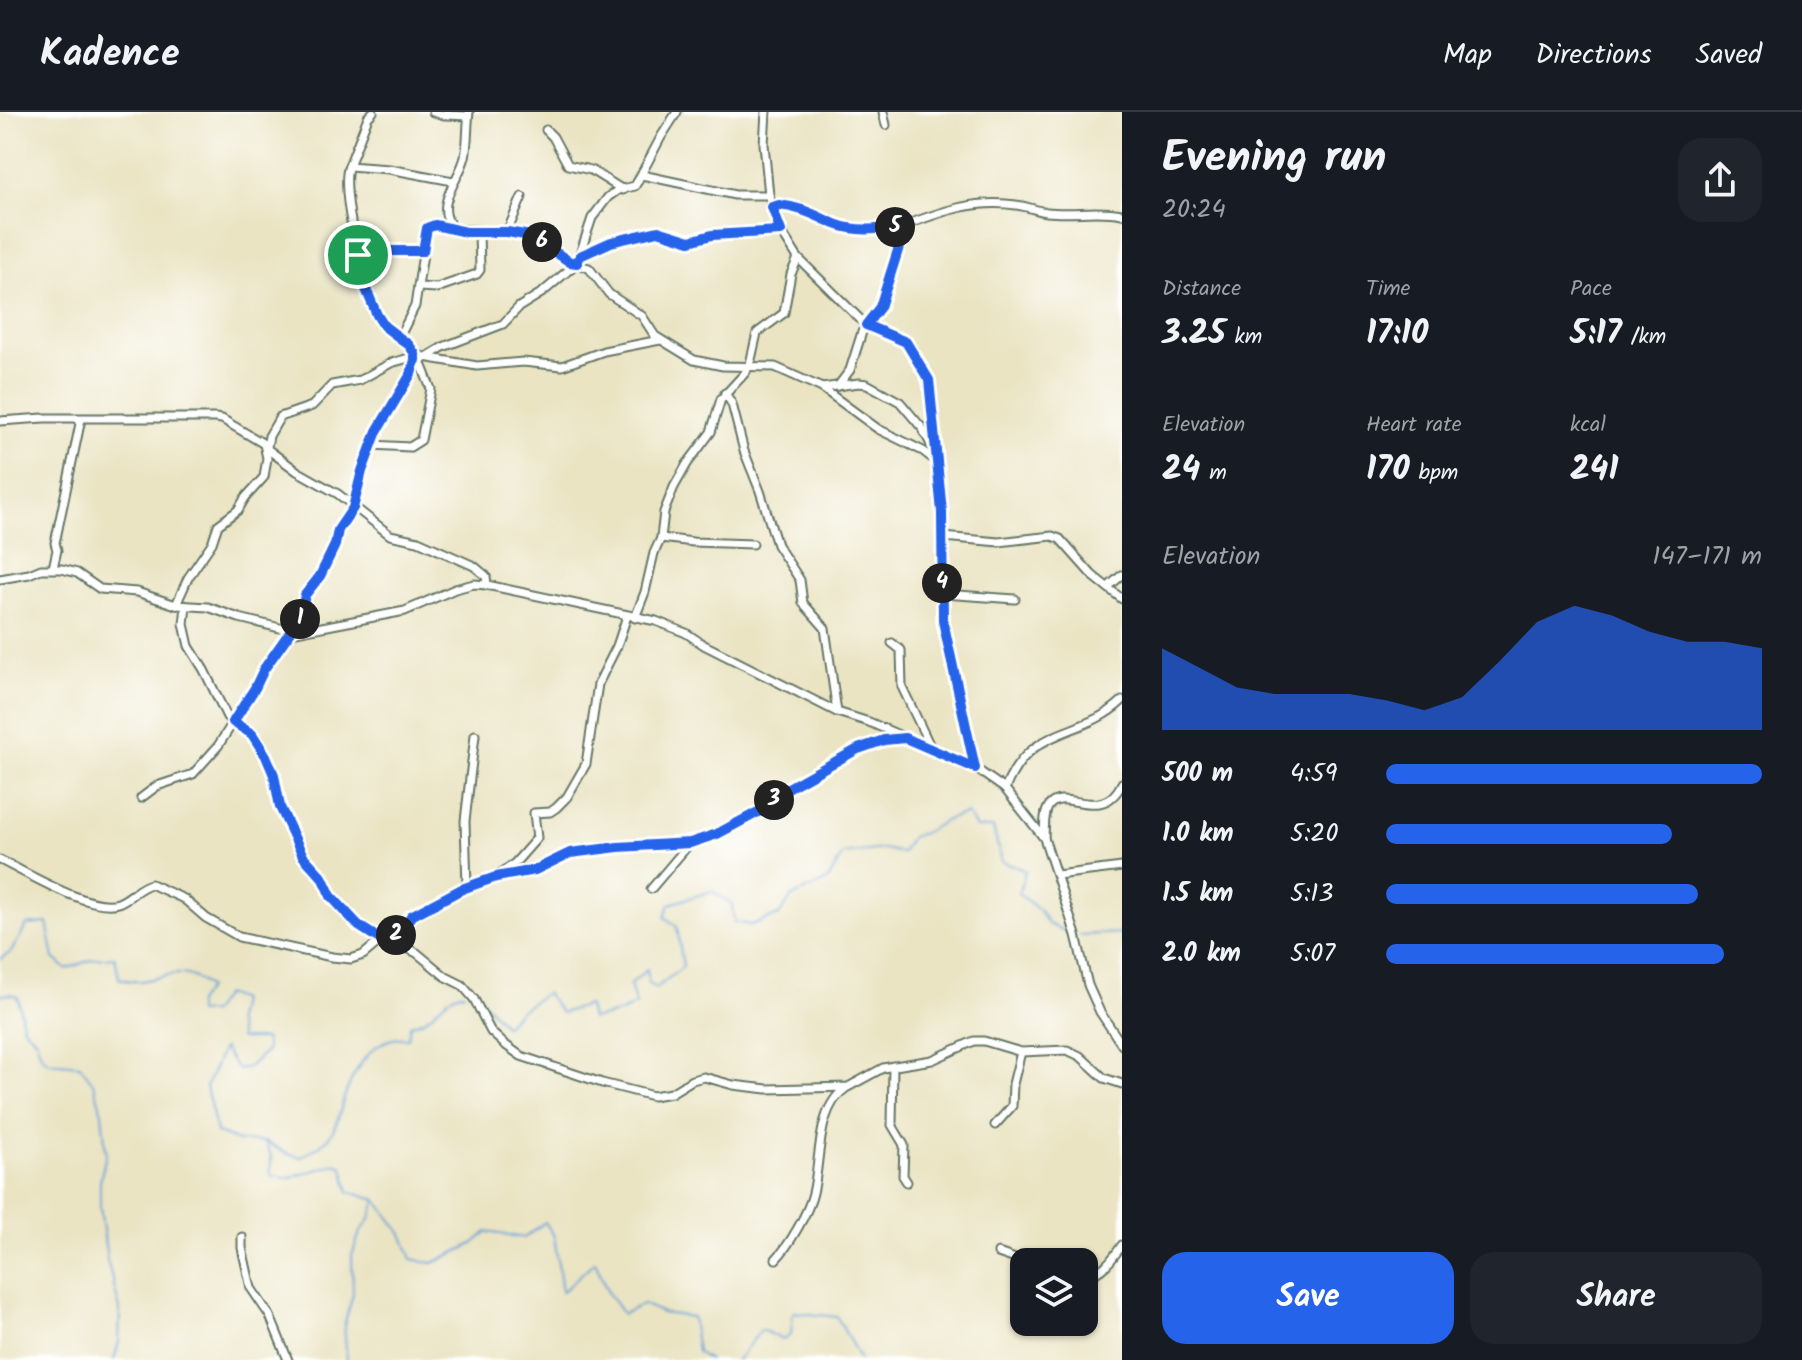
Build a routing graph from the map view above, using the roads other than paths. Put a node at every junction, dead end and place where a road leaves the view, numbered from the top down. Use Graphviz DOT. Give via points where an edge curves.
graph roads {
  1 [pos="373,112"];
  2 [pos="433,112"];
  3 [pos="677,112"];
  4 [pos="766,112"];
  5 [pos="883,112"];
  6 [pos="447,114"];
  7 [pos="469,114"];
  8 [pos="886,125"];
  9 [pos="546,130"];
  10 [pos="349,166"];
  11 [pos="642,175"];
  12 [pos="453,181"];
  13 [pos="623,190"];
  14 [pos="769,195"];
  15 [pos="522,197"];
  16 [pos="772,207"];
  17 [pos="1122,214"];
  18 [pos="906,225"];
  19 [pos="450,226"];
  20 [pos="479,231"];
  21 [pos="781,231"];
  22 [pos="507,232"];
  23 [pos="423,251"];
  24 [pos="358,255"];
  25 [pos="798,258"];
  26 [pos="579,260"];
  27 [pos="418,287"];
  28 [pos="866,325"];
  29 [pos="399,338"];
  30 [pos="660,340"];
  31 [pos="419,357"];
  32 [pos="748,367"];
  33 [pos="822,388"];
  34 [pos="836,388"];
  35 [pos="725,393"];
  36 [pos="81,419"];
  37 [pos="0,421"];
  38 [pos="371,445"];
  39 [pos="266,448"];
  40 [pos="935,451"];
  41 [pos="937,462"];
  42 [pos="353,508"];
  43 [pos="943,537"];
  44 [pos="661,538"];
  45 [pos="753,544"];
  46 [pos="53,568"];
  47 [pos="1122,575"];
  48 [pos="0,579"];
  49 [pos="487,585"];
  50 [pos="1108,587"];
  51 [pos="943,594"];
  52 [pos="1015,599"];
  53 [pos="1122,599"];
  54 [pos="176,605"];
  55 [pos="186,606"];
  56 [pos="631,617"];
  57 [pos="291,630"];
  58 [pos="892,643"];
  59 [pos="1122,701"];
  60 [pos="837,712"];
  61 [pos="233,722"];
  62 [pos="475,735"];
  63 [pos="905,738"];
  64 [pos="931,748"];
  65 [pos="975,768"];
  66 [pos="1122,783"];
  67 [pos="1005,789"];
  68 [pos="141,798"];
  69 [pos="1044,838"];
  70 [pos="690,843"];
  71 [pos="0,860"];
  72 [pos="515,863"];
  73 [pos="1122,867"];
  74 [pos="523,872"];
  75 [pos="1057,875"];
  76 [pos="496,877"];
  77 [pos="467,887"];
  78 [pos="651,889"];
  79 [pos="385,940"];
  80 [pos="1122,1045"];
  81 [pos="1021,1052"];
  82 [pos="893,1066"];
  83 [pos="1122,1084"];
  84 [pos="848,1087"];
  85 [pos="995,1125"];
  86 [pos="907,1182"];
  87 [pos="242,1237"];
  88 [pos="1122,1245"];
  89 [pos="998,1253"];
  90 [pos="1010,1257"];
  91 [pos="776,1259"];
  92 [pos="1098,1272"];
  93 [pos="288,1360"];
  1 -- 10 [label="street"];
  2 -- 6 [label="street"];
  3 -- 11 [label="street"];
  4 -- 14 [label="street"];
  5 -- 8 [label="street"];
  6 -- 7 [label="street"];
  7 -- 12 [label="street" via="464,160"];
  9 -- 13 [label="street" via="568,165 591,170"];
  10 -- 12 [label="street"];
  10 -- 24 [label="street" via="345,175"];
  11 -- 13 [label="street" via="632,188"];
  11 -- 14 [label="street" via="735,195"];
  12 -- 19 [label="street" via="445,207"];
  13 -- 26 [label="street" via="608,197 592,218"];
  14 -- 16 [label="street"];
  15 -- 22 [label="street"];
  16 -- 18 [label="street" via="798,208 861,230"];
  16 -- 21 [label="street"];
  17 -- 18 [label="street" via="971,204"];
  18 -- 28 [label="street" via="880,307"];
  19 -- 20 [label="street"];
  19 -- 23 [label="street" via="427,228"];
  20 -- 22 [label="street"];
  20 -- 27 [label="street" via="477,274 437,288"];
  21 -- 25 [label="street"];
  21 -- 26 [label="street" via="690,241 658,231 611,242"];
  22 -- 26 [label="street" via="531,236 570,262"];
  23 -- 24 [label="street"];
  23 -- 27 [label="street"];
  24 -- 29 [label="street" via="377,315"];
  25 -- 28 [label="street"];
  25 -- 32 [label="street" via="784,313 757,333"];
  26 -- 30 [label="street" via="609,294 638,312"];
  26 -- 31 [label="street" via="503,324"];
  27 -- 29 [label="street"];
  28 -- 34 [label="street" via="850,370"];
  28 -- 40 [label="street" via="906,342 924,369 931,391"];
  29 -- 31 [label="street"];
  30 -- 31 [label="street" via="562,366 477,366"];
  30 -- 32 [label="street" via="706,364"];
  31 -- 38 [label="street"];
  31 -- 38 [label="street" via="431,389 421,440 410,447"];
  31 -- 39 [label="street" via="332,385 312,406 280,417"];
  32 -- 33 [label="street" via="783,370"];
  32 -- 35 [label="street"];
  33 -- 34 [label="street"];
  33 -- 41 [label="street"];
  34 -- 40 [label="street" via="867,384 900,402"];
  35 -- 44 [label="street" via="711,432 674,487"];
  35 -- 60 [label="street" via="777,545 800,580 803,603 825,628"];
  36 -- 37 [label="street"];
  36 -- 39 [label="street" via="215,418"];
  36 -- 46 [label="street"];
  38 -- 42 [label="street"];
  39 -- 42 [label="street"];
  39 -- 54 [label="street" via="264,477 238,510 220,521"];
  40 -- 41 [label="street"];
  41 -- 43 [label="street"];
  42 -- 49 [label="street" via="390,535 418,541 474,566 486,576"];
  42 -- 57 [label="street"];
  43 -- 50 [label="street" via="999,542 1052,536"];
  43 -- 51 [label="street"];
  44 -- 45 [label="street"];
  44 -- 56 [label="street" via="645,592"];
  46 -- 48 [label="street"];
  46 -- 54 [label="street" via="77,573 100,589 150,595"];
  47 -- 50 [label="street"];
  49 -- 56 [label="street"];
  49 -- 57 [label="street" via="455,589 405,611"];
  50 -- 53 [label="street"];
  51 -- 52 [label="street"];
  51 -- 65 [label="street" via="946,637"];
  54 -- 55 [label="street"];
  55 -- 57 [label="street"];
  55 -- 61 [label="street" via="189,646"];
  56 -- 60 [label="street" via="686,633"];
  56 -- 72 [label="street" via="598,684 586,764 556,808 534,813 537,838"];
  57 -- 61 [label="street"];
  58 -- 64 [label="street" via="901,650 904,693"];
  59 -- 67 [label="street" via="1095,720 1040,743 1015,766"];
  60 -- 63 [label="street"];
  61 -- 68 [label="street" via="193,774 157,786"];
  61 -- 79 [label="street" via="252,734 266,756 284,819 303,856 359,926"];
  62 -- 77 [label="street" via="465,821"];
  63 -- 64 [label="street"];
  63 -- 70 [label="street" via="858,749 736,825"];
  64 -- 65 [label="street"];
  65 -- 67 [label="street"];
  66 -- 69 [label="street" via="1107,802 1052,802"];
  67 -- 69 [label="street"];
  69 -- 75 [label="street"];
  70 -- 74 [label="street" via="593,849"];
  70 -- 78 [label="street"];
  71 -- 79 [label="street" via="68,894 107,904 119,903 151,884 184,899 239,937 332,957 356,957"];
  72 -- 74 [label="street"];
  72 -- 76 [label="street"];
  73 -- 75 [label="street"];
  74 -- 76 [label="street"];
  75 -- 80 [label="street" via="1088,985"];
  76 -- 77 [label="street"];
  77 -- 79 [label="street" via="411,916 402,931"];
  79 -- 84 [label="street" via="417,953 462,985 491,1032 521,1056 550,1067 647,1096 671,1093 704,1077 767,1089"];
  81 -- 82 [label="street" via="978,1041 932,1060"];
  81 -- 83 [label="street" via="1067,1050 1104,1078"];
  81 -- 85 [label="street" via="1012,1106"];
  82 -- 84 [label="street"];
  82 -- 86 [label="street" via="891,1119 904,1145"];
  84 -- 91 [label="street" via="827,1109 811,1200"];
  87 -- 93 [label="street" via="251,1288 270,1316"];
  88 -- 92 [label="street"];
  89 -- 90 [label="street"];
}
